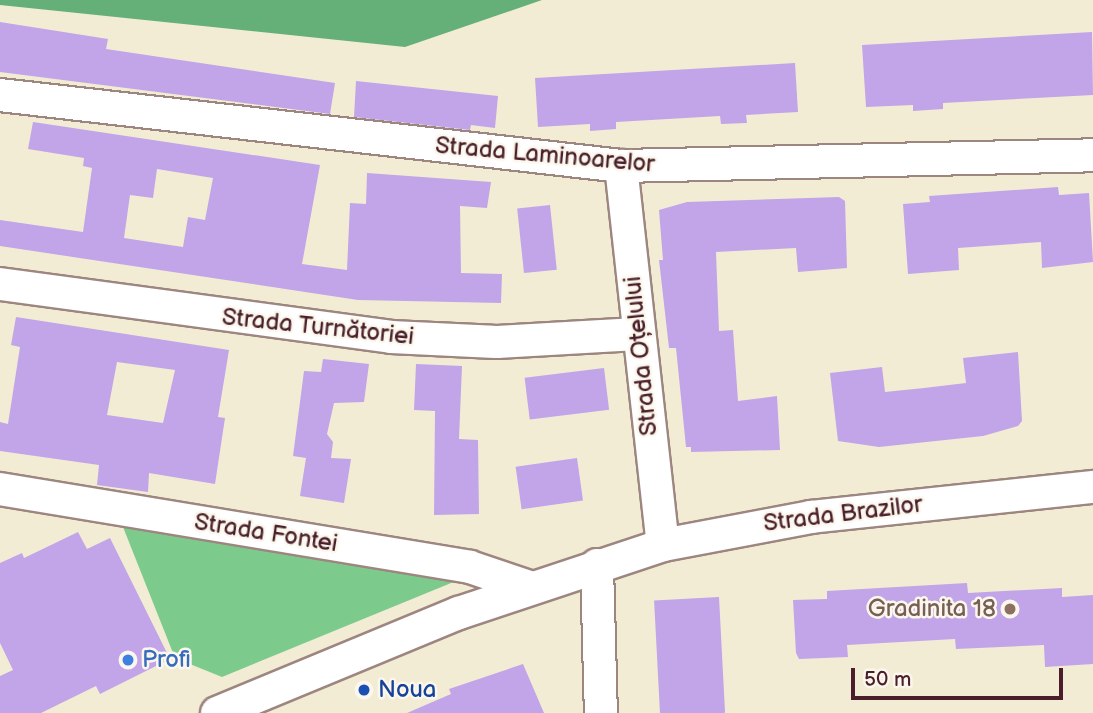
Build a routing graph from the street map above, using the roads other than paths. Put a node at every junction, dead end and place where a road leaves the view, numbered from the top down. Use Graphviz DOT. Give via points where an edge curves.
graph roads {
  1 [pos="0,95"];
  2 [pos="1093,155"];
  3 [pos="621,166"];
  4 [pos="0,284"];
  5 [pos="638,334"];
  6 [pos="1093,487"];
  7 [pos="0,489"];
  8 [pos="663,545"];
  9 [pos="597,565"];
  10 [pos="529,587"];
  11 [pos="217,713"];
  12 [pos="601,713"];
  1 -- 3 [label="street, Strada Laminoarelor"];
  2 -- 3 [label="street, Strada Laminoarelor"];
  3 -- 5 [label="street, Strada Oțelului"];
  4 -- 5 [label="street, Strada Turnătoriei" via="391,337 497,342"];
  5 -- 8 [label="street, Strada Oțelului"];
  6 -- 8 [label="street, Strada Brazilor" via="811,517"];
  7 -- 10 [label="street, Strada Fontei" via="470,567"];
  8 -- 9 [label="street, Strada Brazilor"];
  9 -- 10 [label="street, Strada Brazilor"];
  9 -- 12 [label="street"];
  10 -- 11 [label="street, Strada Brazilor"];
}
